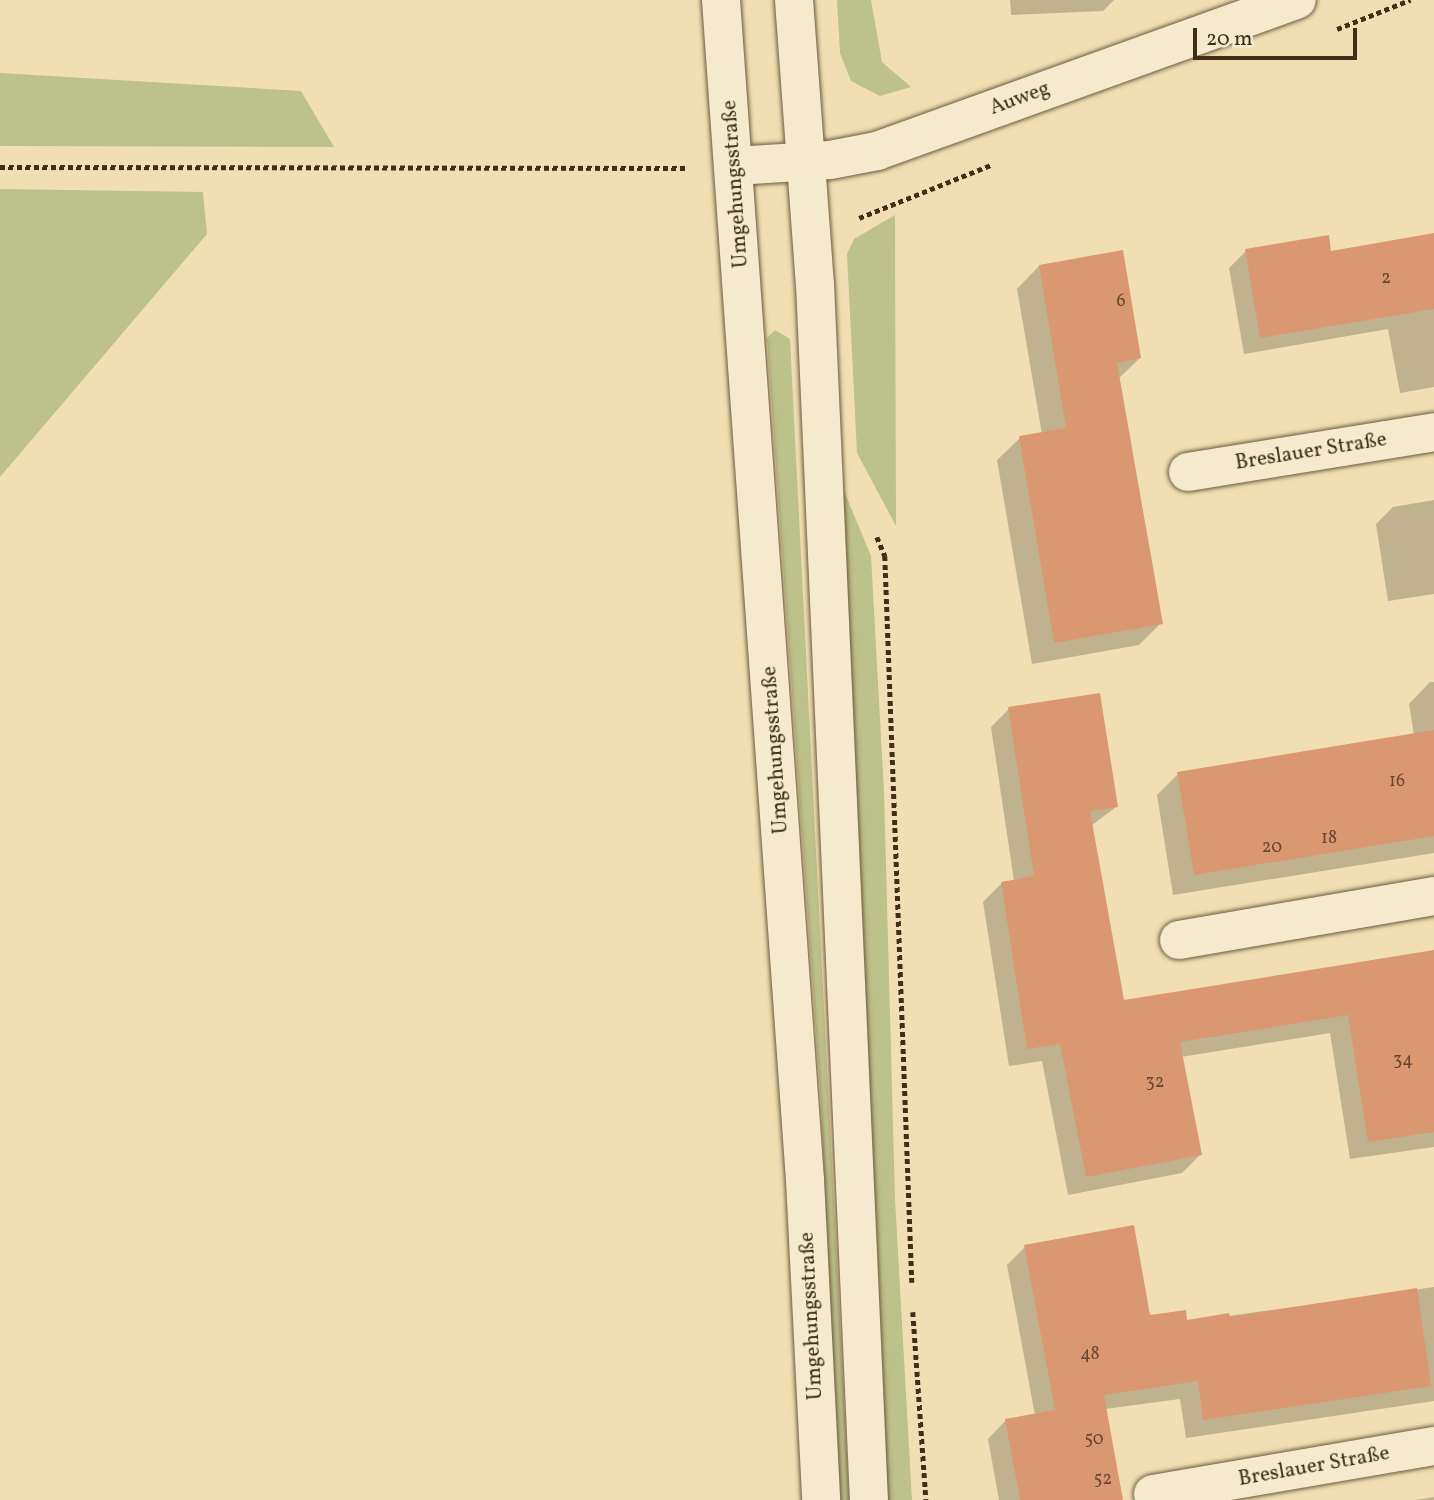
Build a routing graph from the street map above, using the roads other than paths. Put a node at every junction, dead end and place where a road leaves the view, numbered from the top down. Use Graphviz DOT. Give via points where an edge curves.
graph roads {
  1 [pos="721,0"];
  2 [pos="794,0"];
  3 [pos="1297,0"];
  4 [pos="1204,15"];
  5 [pos="804,162"];
  6 [pos="735,166"];
  7 [pos="1434,432"];
  8 [pos="1188,472"];
  9 [pos="1434,896"];
  10 [pos="1179,940"];
  11 [pos="1434,1446"];
  12 [pos="1153,1494"];
  13 [pos="821,1500"];
  14 [pos="869,1500"];
  1 -- 6 [label="street, Umgehungsstraße"];
  2 -- 5 [label="street"];
  3 -- 4 [label="street, Auweg"];
  4 -- 5 [label="street, Auweg" via="877,151"];
  5 -- 6 [label="street, Auweg"];
  5 -- 14 [label="street" via="834,671"];
  6 -- 13 [label="street, Umgehungsstraße" via="804,1166"];
  7 -- 8 [label="street, Breslauer Straße"];
  9 -- 10 [label="street"];
  11 -- 12 [label="street, Breslauer Straße"];
}
